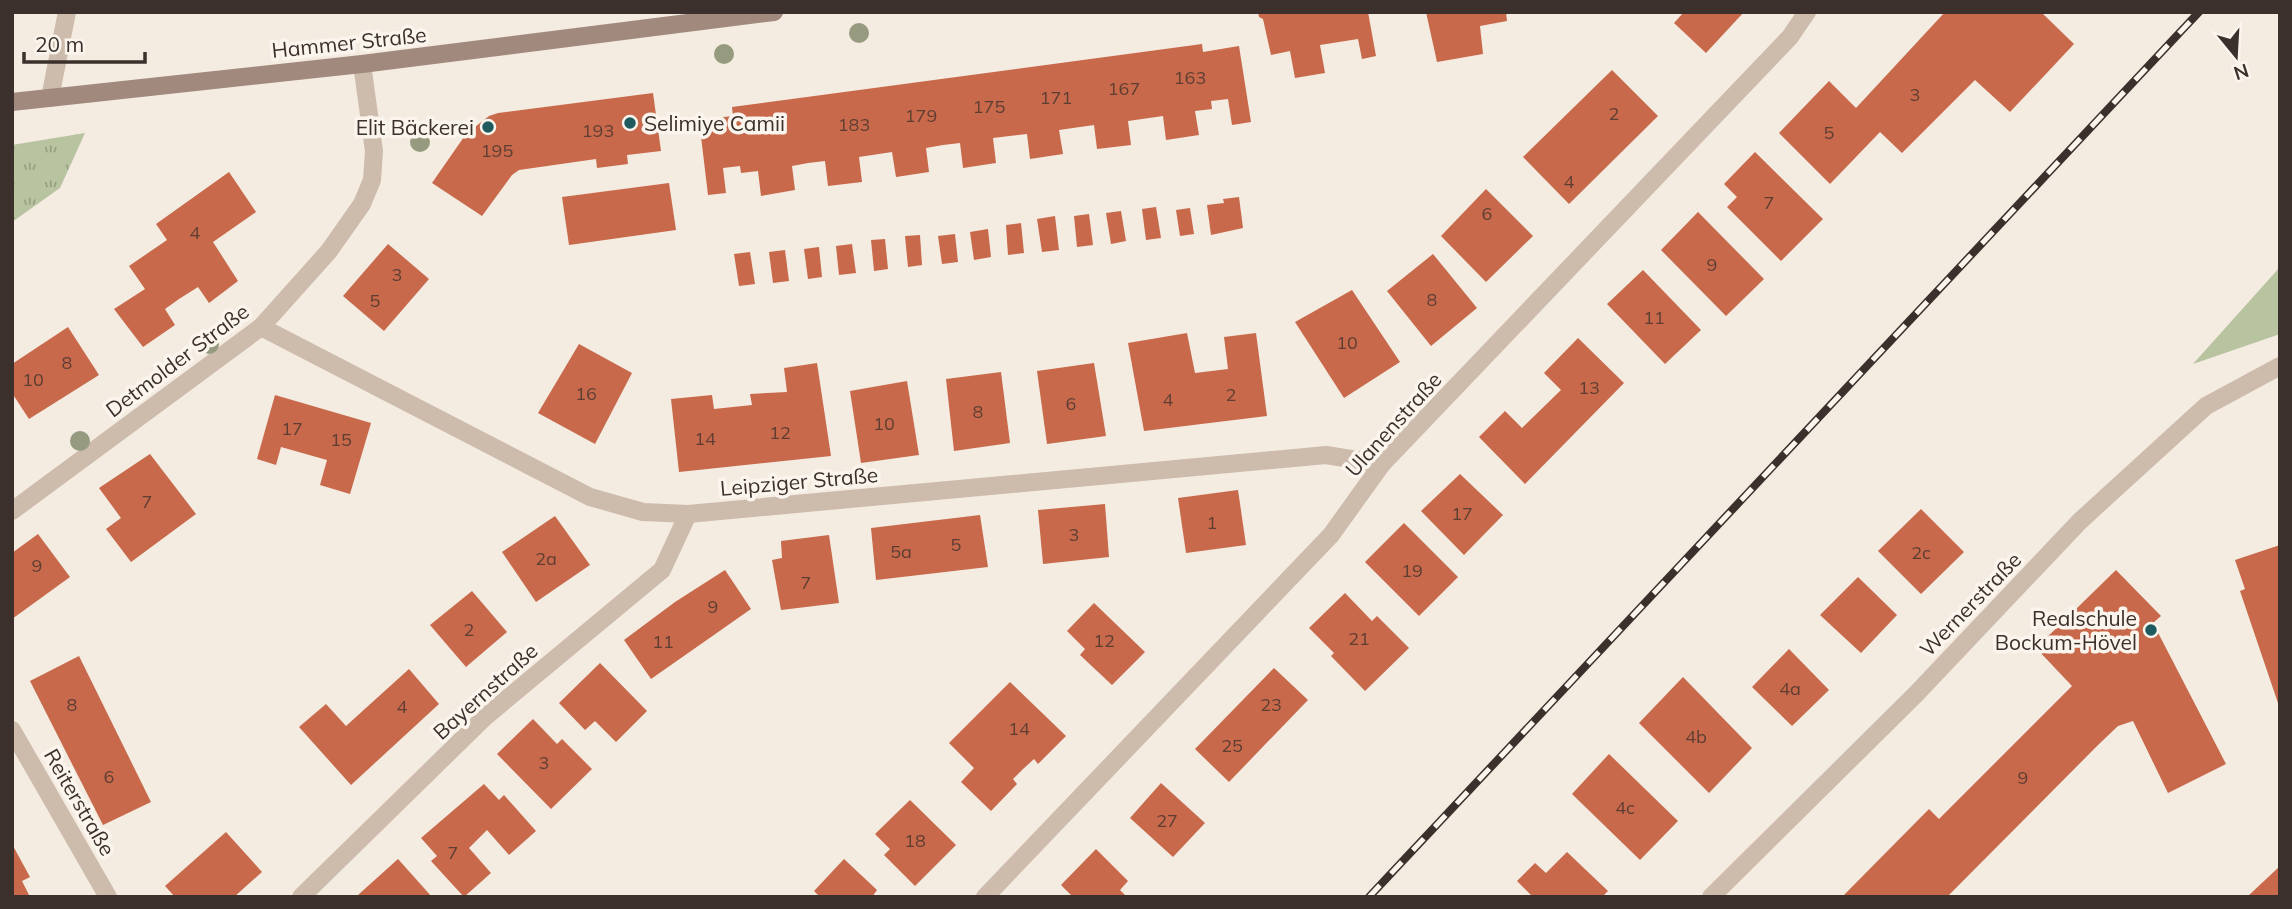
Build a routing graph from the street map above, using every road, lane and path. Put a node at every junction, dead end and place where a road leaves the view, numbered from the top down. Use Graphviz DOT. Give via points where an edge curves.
graph roads {
  1 [pos="67,12"];
  2 [pos="774,12"];
  3 [pos="1807,12"];
  4 [pos="362,64"];
  5 [pos="50,97"];
  6 [pos="12,102"];
  7 [pos="261,327"];
  8 [pos="2280,366"];
  9 [pos="1382,464"];
  10 [pos="12,511"];
  11 [pos="688,514"];
  12 [pos="12,730"];
  13 [pos="108,897"];
  14 [pos="301,897"];
  15 [pos="985,897"];
  16 [pos="1711,897"];
  1 -- 5 [label="street"];
  2 -- 4 [label="main road, Hammer Straße"];
  3 -- 9 [label="street, Ulanenstraße" via="1790,37"];
  4 -- 5 [label="main road, Hammer Straße"];
  4 -- 7 [label="street, Detmolder Straße" via="374,151 372,180 362,204 329,251"];
  5 -- 6 [label="main road, Hammer Straße"];
  7 -- 10 [label="street, Detmolder Straße"];
  7 -- 11 [label="street, Leipziger Straße" via="590,497 643,512"];
  8 -- 16 [label="street, Wernerstraße" via="2206,406 2080,521 1916,694"];
  9 -- 11 [label="street, Leipziger Straße" via="1326,455"];
  9 -- 15 [label="street, Ulanenstraße" via="1331,535"];
  11 -- 14 [label="street, Bayernstraße" via="662,570 485,717"];
  12 -- 13 [label="street, Reiterstraße"];
}
